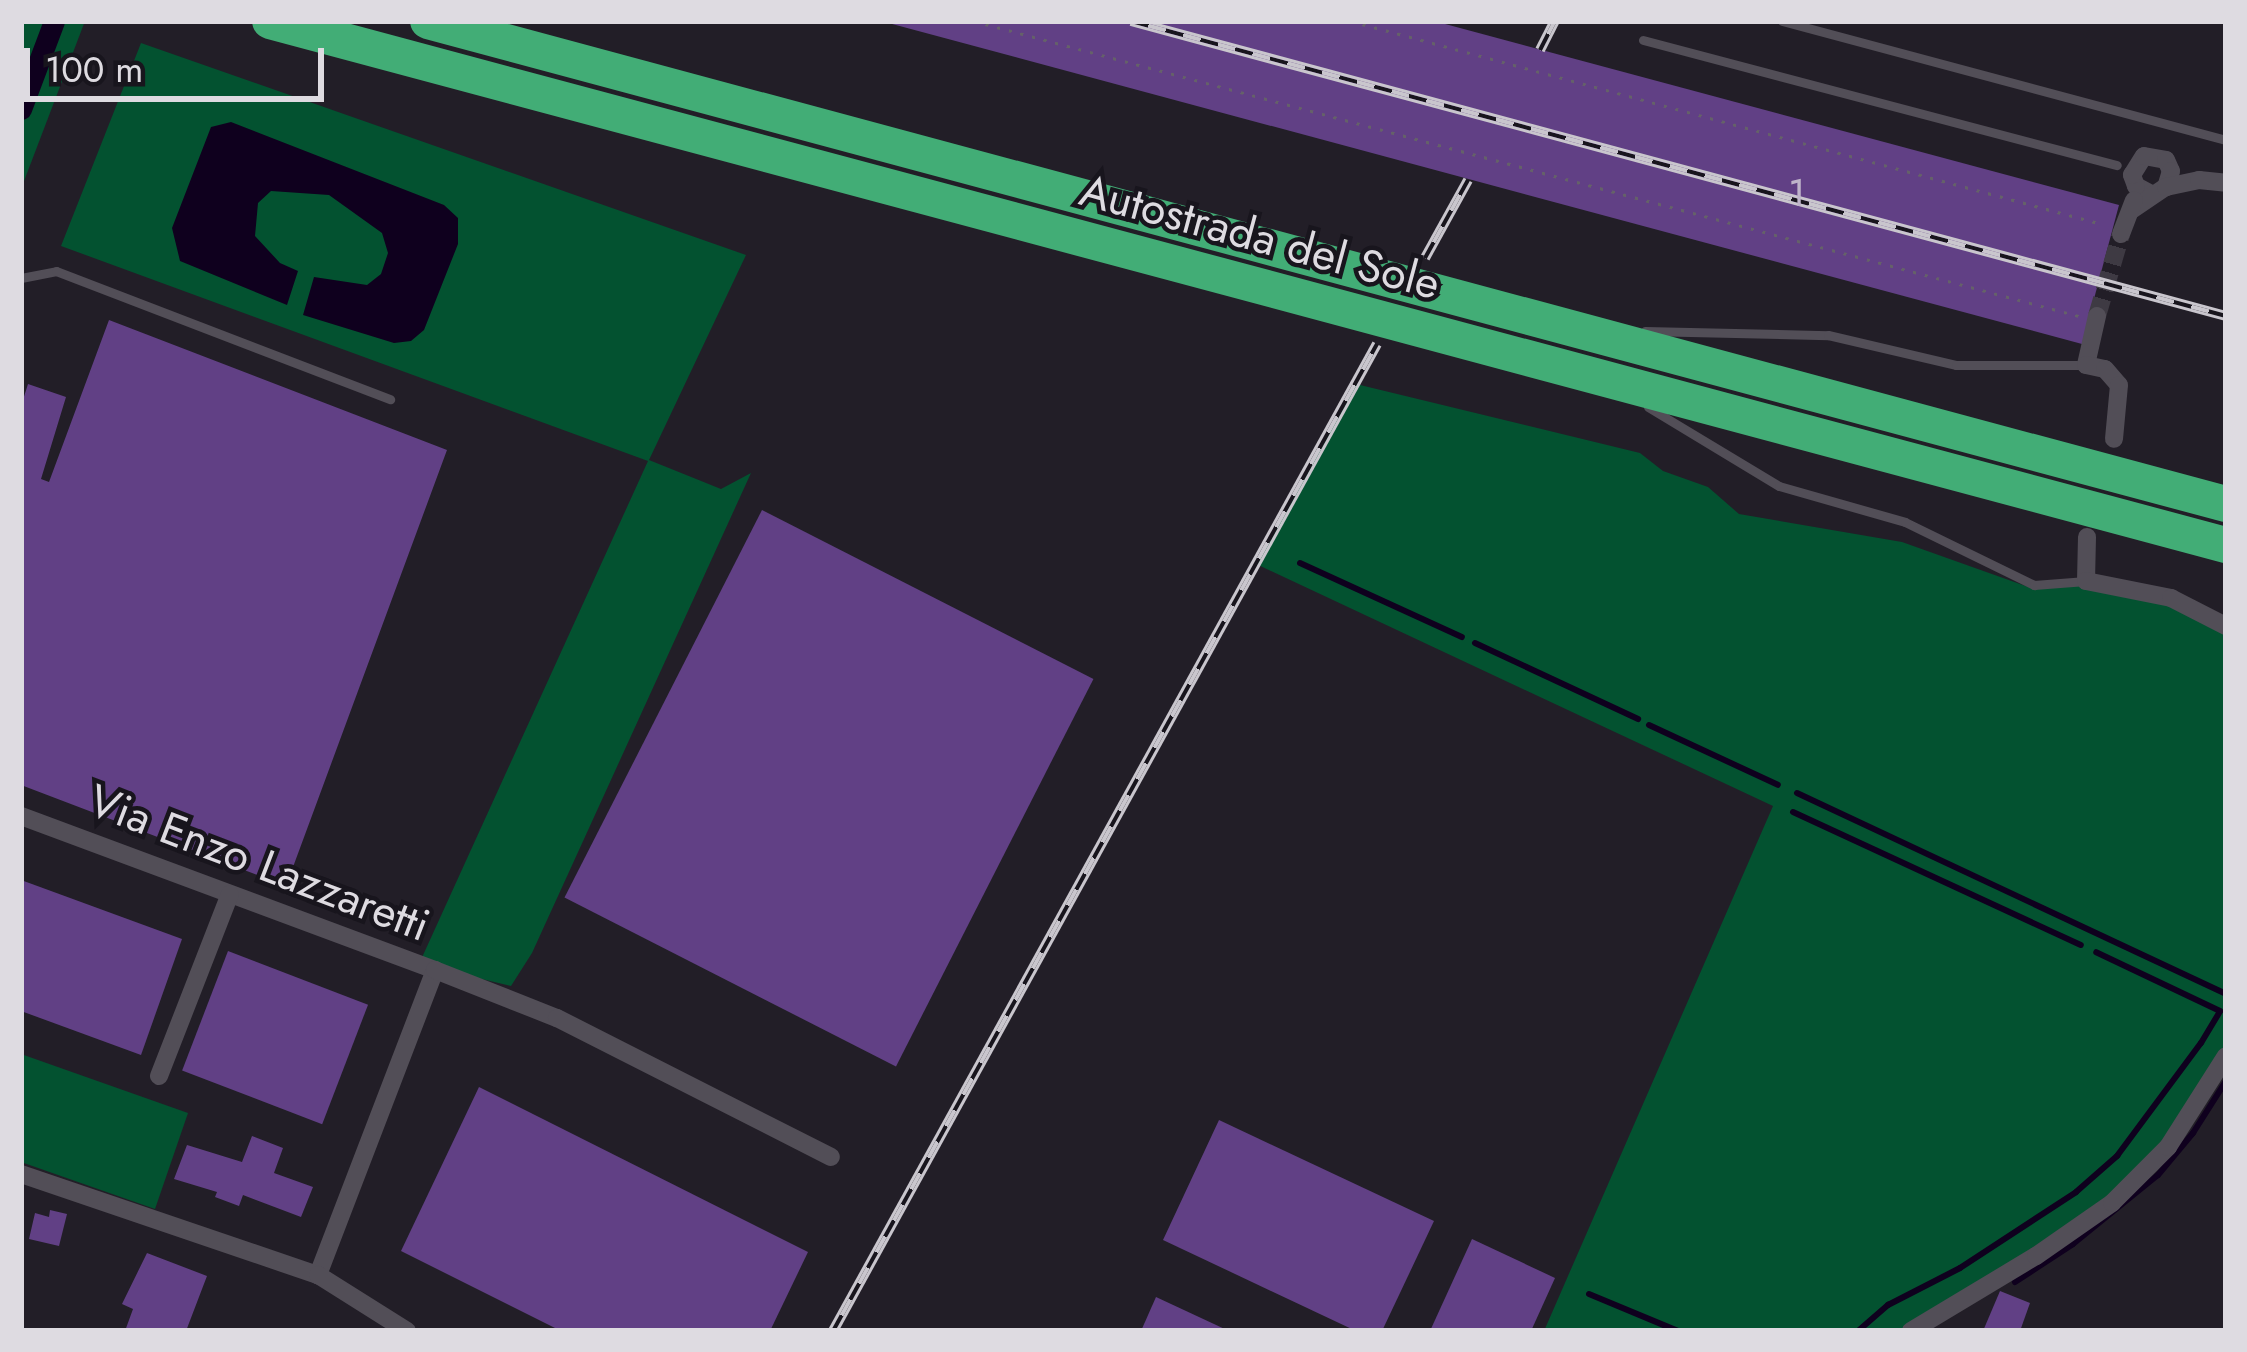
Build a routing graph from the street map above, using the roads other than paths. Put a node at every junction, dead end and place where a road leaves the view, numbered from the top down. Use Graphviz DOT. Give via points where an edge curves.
graph roads {
  1 [pos="269,21"];
  2 [pos="428,21"];
  3 [pos="1782,21"];
  4 [pos="1643,40"];
  5 [pos="2226,140"];
  6 [pos="2169,165"];
  7 [pos="2140,178"];
  8 [pos="2199,180"];
  9 [pos="2226,183"];
  10 [pos="2117,230"];
  11 [pos="21,278"];
  12 [pos="2093,317"];
  13 [pos="1568,327"];
  14 [pos="2086,365"];
  15 [pos="1604,379"];
  16 [pos="390,398"];
  17 [pos="2114,439"];
  18 [pos="2226,504"];
  19 [pos="2087,537"];
  20 [pos="2226,545"];
  21 [pos="2086,581"];
  22 [pos="2226,626"];
  23 [pos="21,816"];
  24 [pos="230,894"];
  25 [pos="435,970"];
  26 [pos="2226,1056"];
  27 [pos="159,1076"];
  28 [pos="831,1157"];
  29 [pos="21,1174"];
  30 [pos="318,1275"];
  31 [pos="406,1331"];
  32 [pos="1911,1331"];
  1 -- 15 [label="highway, Autostrada del Sole"];
  2 -- 13 [label="highway, Autostrada del Sole"];
  3 -- 5 [label="lane"];
  4 -- 7 [label="lane"];
  6 -- 7 [label="street"];
  6 -- 7 [label="street" via="2156,155"];
  6 -- 8 [label="street"];
  7 -- 8 [label="street"];
  7 -- 10 [label="street"];
  8 -- 9 [label="street"];
  11 -- 16 [label="lane" via="56,271"];
  12 -- 14 [label="street"];
  13 -- 14 [label="lane" via="1828,335 1956,364"];
  13 -- 18 [label="highway, Autostrada del Sole"];
  14 -- 17 [label="street" via="2104,369 2119,386"];
  15 -- 20 [label="highway, Autostrada del Sole"];
  15 -- 21 [label="lane" via="1779,485 1905,522 2034,585"];
  19 -- 21 [label="street"];
  21 -- 22 [label="street" via="2171,598"];
  23 -- 24 [label="street, Via Enzo Lazzaretti"];
  24 -- 25 [label="street, Via Enzo Lazzaretti"];
  24 -- 27 [label="street"];
  25 -- 28 [label="street" via="557,1018"];
  25 -- 30 [label="street, Via Enzo Lazzaretti"];
  26 -- 32 [label="street" via="2168,1148 2112,1203"];
  29 -- 30 [label="street"];
  30 -- 31 [label="street"];
}
